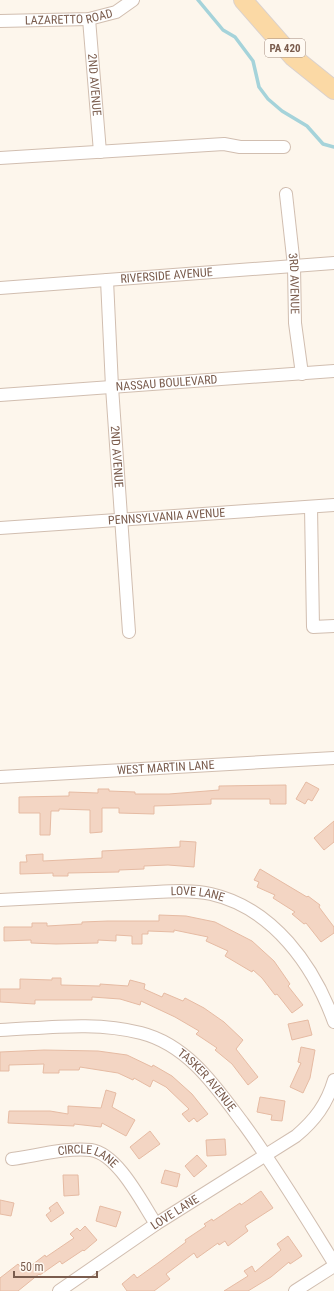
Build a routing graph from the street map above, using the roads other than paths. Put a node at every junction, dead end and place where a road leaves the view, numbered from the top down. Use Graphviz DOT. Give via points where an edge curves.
graph roads {
  1 [pos="133,0"];
  2 [pos="243,0"];
  3 [pos="89,19"];
  4 [pos="0,21"];
  5 [pos="334,90"];
  6 [pos="284,147"];
  7 [pos="100,152"];
  8 [pos="0,158"];
  9 [pos="286,194"];
  10 [pos="334,263"];
  11 [pos="294,266"];
  12 [pos="107,280"];
  13 [pos="0,288"];
  14 [pos="334,371"];
  15 [pos="302,374"];
  16 [pos="112,387"];
  17 [pos="0,395"];
  18 [pos="334,505"];
  19 [pos="310,507"];
  20 [pos="123,520"];
  21 [pos="0,528"];
  22 [pos="334,626"];
  23 [pos="129,632"];
  24 [pos="333,760"];
  25 [pos="0,777"];
  26 [pos="0,900"];
  27 [pos="334,1022"];
  28 [pos="0,1030"];
  29 [pos="334,1080"];
  30 [pos="266,1155"];
  31 [pos="12,1159"];
  32 [pos="156,1224"];
  33 [pos="334,1263"];
  34 [pos="334,1266"];
  35 [pos="59,1291"];
  36 [pos="296,1291"];
  1 -- 3 [label="street, LAZARETTO ROAD" via="116,12"];
  2 -- 5 [label="main road, PA 420" via="293,57"];
  3 -- 4 [label="street, LAZARETTO ROAD"];
  3 -- 7 [label="street, 2ND AVENUE"];
  6 -- 7 [label="street" via="240,147 224,144"];
  7 -- 8 [label="street"];
  9 -- 11 [label="street, 3RD AVENUE"];
  10 -- 11 [label="street, RIVERSIDE AVENUE"];
  11 -- 12 [label="street, RIVERSIDE AVENUE"];
  11 -- 15 [label="street, 3RD AVENUE" via="295,323"];
  12 -- 13 [label="street, RIVERSIDE AVENUE"];
  12 -- 16 [label="street, 2ND AVENUE"];
  14 -- 15 [label="street, NASSAU BOULEVARD"];
  15 -- 16 [label="street, NASSAU BOULEVARD"];
  16 -- 17 [label="street, NASSAU BOULEVARD"];
  16 -- 20 [label="street, 2ND AVENUE"];
  18 -- 19 [label="street, PENNSYLVANIA AVENUE"];
  19 -- 20 [label="street, PENNSYLVANIA AVENUE"];
  19 -- 22 [label="street" via="313,627"];
  20 -- 21 [label="street, PENNSYLVANIA AVENUE"];
  20 -- 23 [label="street, 2ND AVENUE"];
  24 -- 25 [label="street, WEST MARTIN LANE"];
  26 -- 27 [label="street, LOVE LANE" via="180,891 219,897 239,904 262,918 286,938 316,983"];
  28 -- 30 [label="street, TASKER AVENUE" via="96,1026 143,1033 157,1039 181,1052 201,1070 221,1092"];
  29 -- 30 [label="street, LOVE LANE" via="328,1098 313,1121 296,1136"];
  30 -- 32 [label="street, LOVE LANE"];
  30 -- 33 [label="street, TASKER AVENUE"];
  31 -- 32 [label="street, CIRCLE LANE" via="92,1150 106,1157 126,1178"];
  32 -- 35 [label="street, LOVE LANE"];
  34 -- 36 [label="street"];
}
